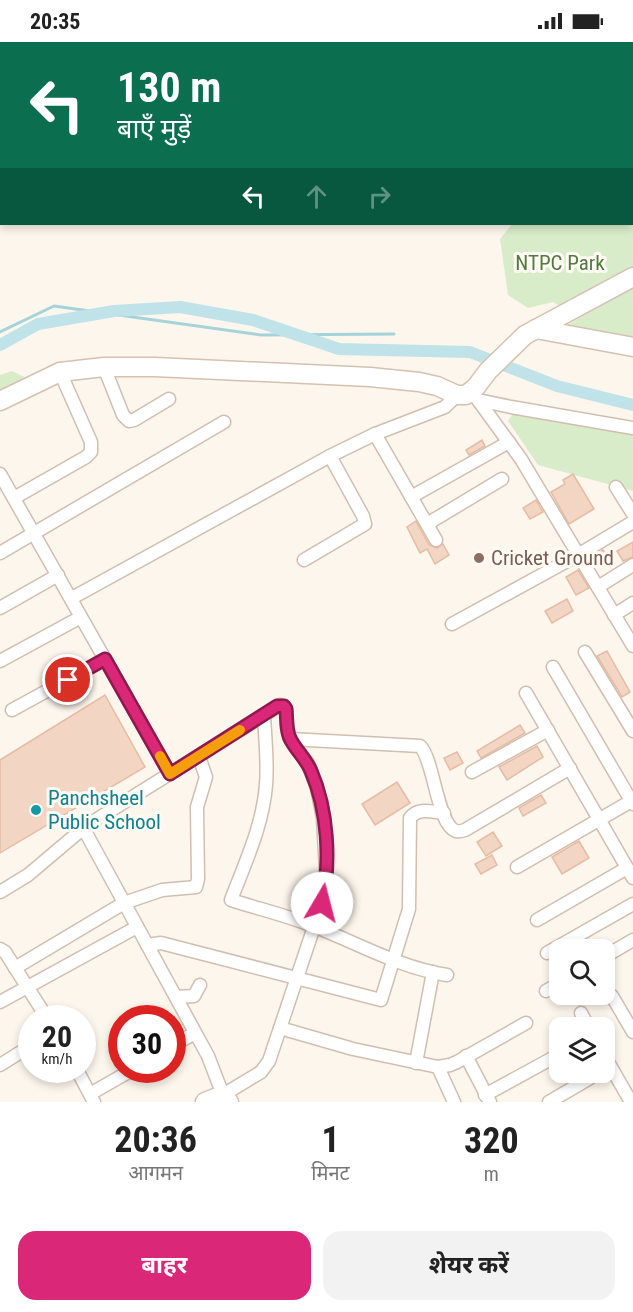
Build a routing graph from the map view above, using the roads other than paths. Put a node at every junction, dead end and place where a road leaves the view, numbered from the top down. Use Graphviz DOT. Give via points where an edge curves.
graph roads {
  1 [pos="633,277"];
  2 [pos="536,329"];
  3 [pos="633,348"];
  4 [pos="104,368"];
  5 [pos="60,372"];
  6 [pos="467,397"];
  7 [pos="169,399"];
  8 [pos="0,401"];
  9 [pos="224,422"];
  10 [pos="633,428"];
  11 [pos="375,434"];
  12 [pos="509,442"];
  13 [pos="330,456"];
  14 [pos="502,479"];
  15 [pos="2,481"];
  16 [pos="616,487"];
  17 [pos="411,497"];
  18 [pos="14,498"];
  19 [pos="633,514"];
  20 [pos="633,522"];
  21 [pos="427,524"];
  22 [pos="34,534"];
  23 [pos="436,540"];
  24 [pos="0,553"];
  25 [pos="578,555"];
  26 [pos="304,560"];
  27 [pos="633,565"];
  28 [pos="58,575"];
  29 [pos="597,587"];
  30 [pos="72,598"];
  31 [pos="633,603"];
  32 [pos="0,608"];
  33 [pos="614,615"];
  34 [pos="81,617"];
  35 [pos="452,624"];
  36 [pos="633,646"];
  37 [pos="585,652"];
  38 [pos="105,659"];
  39 [pos="0,661"];
  40 [pos="553,666"];
  41 [pos="526,693"];
  42 [pos="12,710"];
  43 [pos="264,715"];
  44 [pos="548,730"];
  45 [pos="633,731"];
  46 [pos="290,739"];
  47 [pos="199,757"];
  48 [pos="570,768"];
  49 [pos="472,772"];
  50 [pos="170,774"];
  51 [pos="633,802"];
  52 [pos="444,813"];
  53 [pos="600,819"];
  54 [pos="86,826"];
  55 [pos="517,867"];
  56 [pos="630,873"];
  57 [pos="0,892"];
  58 [pos="124,903"];
  59 [pos="633,904"];
  60 [pos="537,920"];
  61 [pos="314,926"];
  62 [pos="137,927"];
  63 [pos="633,940"];
  64 [pos="147,945"];
  65 [pos="0,949"];
  66 [pos="615,951"];
  67 [pos="547,953"];
  68 [pos="394,960"];
  69 [pos="15,968"];
  70 [pos="433,972"];
  71 [pos="447,975"];
  72 [pos="297,979"];
  73 [pos="200,985"];
  74 [pos="26,988"];
  75 [pos="549,988"];
  76 [pos="546,990"];
  77 [pos="176,997"];
  78 [pos="615,1001"];
  79 [pos="0,1002"];
  80 [pos="37,1005"];
  81 [pos="581,1013"];
  82 [pos="583,1017"];
  83 [pos="526,1023"];
  84 [pos="280,1028"];
  85 [pos="633,1032"];
  86 [pos="195,1033"];
  87 [pos="186,1038"];
  88 [pos="18,1054"];
  89 [pos="466,1056"];
  90 [pos="549,1061"];
  91 [pos="416,1063"];
  92 [pos="0,1065"];
  93 [pos="438,1066"];
  94 [pos="615,1074"];
  95 [pos="84,1083"];
  96 [pos="113,1083"];
  97 [pos="581,1083"];
  98 [pos="92,1098"];
  99 [pos="488,1098"];
  100 [pos="226,1099"];
  101 [pos="206,1102"];
  102 [pos="454,1102"];
  103 [pos="549,1102"];
  104 [pos="631,1102"];
  1 -- 2 [label="street"];
  2 -- 3 [label="street"];
  2 -- 6 [label="street" via="515,343"];
  4 -- 5 [label="street"];
  4 -- 6 [label="street" via="370,377 419,382"];
  4 -- 7 [label="street" via="129,421"];
  5 -- 8 [label="street"];
  5 -- 18 [label="street" via="91,442 91,452"];
  6 -- 10 [label="street"];
  6 -- 11 [label="street"];
  6 -- 12 [label="street"];
  9 -- 22 [label="street"];
  11 -- 13 [label="street"];
  11 -- 17 [label="street"];
  12 -- 17 [label="street"];
  12 -- 25 [label="street"];
  13 -- 26 [label="street" via="365,524"];
  13 -- 30 [label="street"];
  14 -- 21 [label="street"];
  15 -- 18 [label="street"];
  16 -- 19 [label="street"];
  17 -- 21 [label="street"];
  18 -- 22 [label="street"];
  20 -- 25 [label="street"];
  21 -- 23 [label="street"];
  22 -- 24 [label="street"];
  22 -- 28 [label="street"];
  25 -- 29 [label="street"];
  25 -- 35 [label="street"];
  27 -- 29 [label="street"];
  28 -- 30 [label="street"];
  28 -- 32 [label="street"];
  29 -- 33 [label="street"];
  30 -- 34 [label="street"];
  31 -- 33 [label="street"];
  33 -- 36 [label="street"];
  34 -- 38 [label="street"];
  34 -- 39 [label="street"];
  37 -- 45 [label="street"];
  38 -- 42 [label="street"];
  38 -- 50 [label="street"];
  40 -- 51 [label="street"];
  41 -- 44 [label="street"];
  43 -- 46 [label="street" via="284,706"];
  43 -- 47 [label="street"];
  43 -- 61 [label="street" via="266,793 250,852 231,900"];
  44 -- 48 [label="street"];
  44 -- 49 [label="street"];
  46 -- 52 [label="street" via="420,746"];
  46 -- 61 [label="street" via="311,770 323,818 326,871"];
  47 -- 50 [label="street"];
  47 -- 58 [label="street" via="206,777 197,807 198,883 192,889 162,891"];
  48 -- 52 [label="street" via="465,830 453,830"];
  48 -- 53 [label="street"];
  50 -- 54 [label="street"];
  51 -- 53 [label="street"];
  52 -- 68 [label="street" via="423,811 410,818 409,909"];
  53 -- 55 [label="street"];
  53 -- 56 [label="street"];
  54 -- 57 [label="street"];
  54 -- 58 [label="street" via="86,833"];
  56 -- 60 [label="street"];
  58 -- 62 [label="street"];
  58 -- 69 [label="street"];
  59 -- 67 [label="street"];
  61 -- 68 [label="street"];
  61 -- 72 [label="street"];
  62 -- 64 [label="street"];
  62 -- 74 [label="street"];
  63 -- 66 [label="street"];
  64 -- 72 [label="street" via="161,943"];
  64 -- 77 [label="street"];
  65 -- 69 [label="street"];
  68 -- 70 [label="street"];
  68 -- 72 [label="street" via="381,1000"];
  69 -- 74 [label="street"];
  70 -- 71 [label="street"];
  70 -- 91 [label="street"];
  72 -- 84 [label="street"];
  73 -- 77 [label="street" via="194,996"];
  74 -- 79 [label="street"];
  74 -- 80 [label="street"];
  75 -- 76 [label="street"];
  77 -- 86 [label="street"];
  78 -- 85 [label="street"];
  81 -- 82 [label="street"];
  83 -- 89 [label="street"];
  84 -- 91 [label="street"];
  84 -- 100 [label="street" via="266,1068"];
  86 -- 87 [label="street"];
  86 -- 100 [label="street"];
  88 -- 92 [label="street"];
  89 -- 93 [label="street" via="450,1065"];
  89 -- 99 [label="street"];
  90 -- 99 [label="street"];
  91 -- 93 [label="street"];
  93 -- 102 [label="street"];
  94 -- 104 [label="street"];
  95 -- 98 [label="street"];
  96 -- 98 [label="street"];
  97 -- 103 [label="street"];
  100 -- 101 [label="street" via="219,1095"];
}
